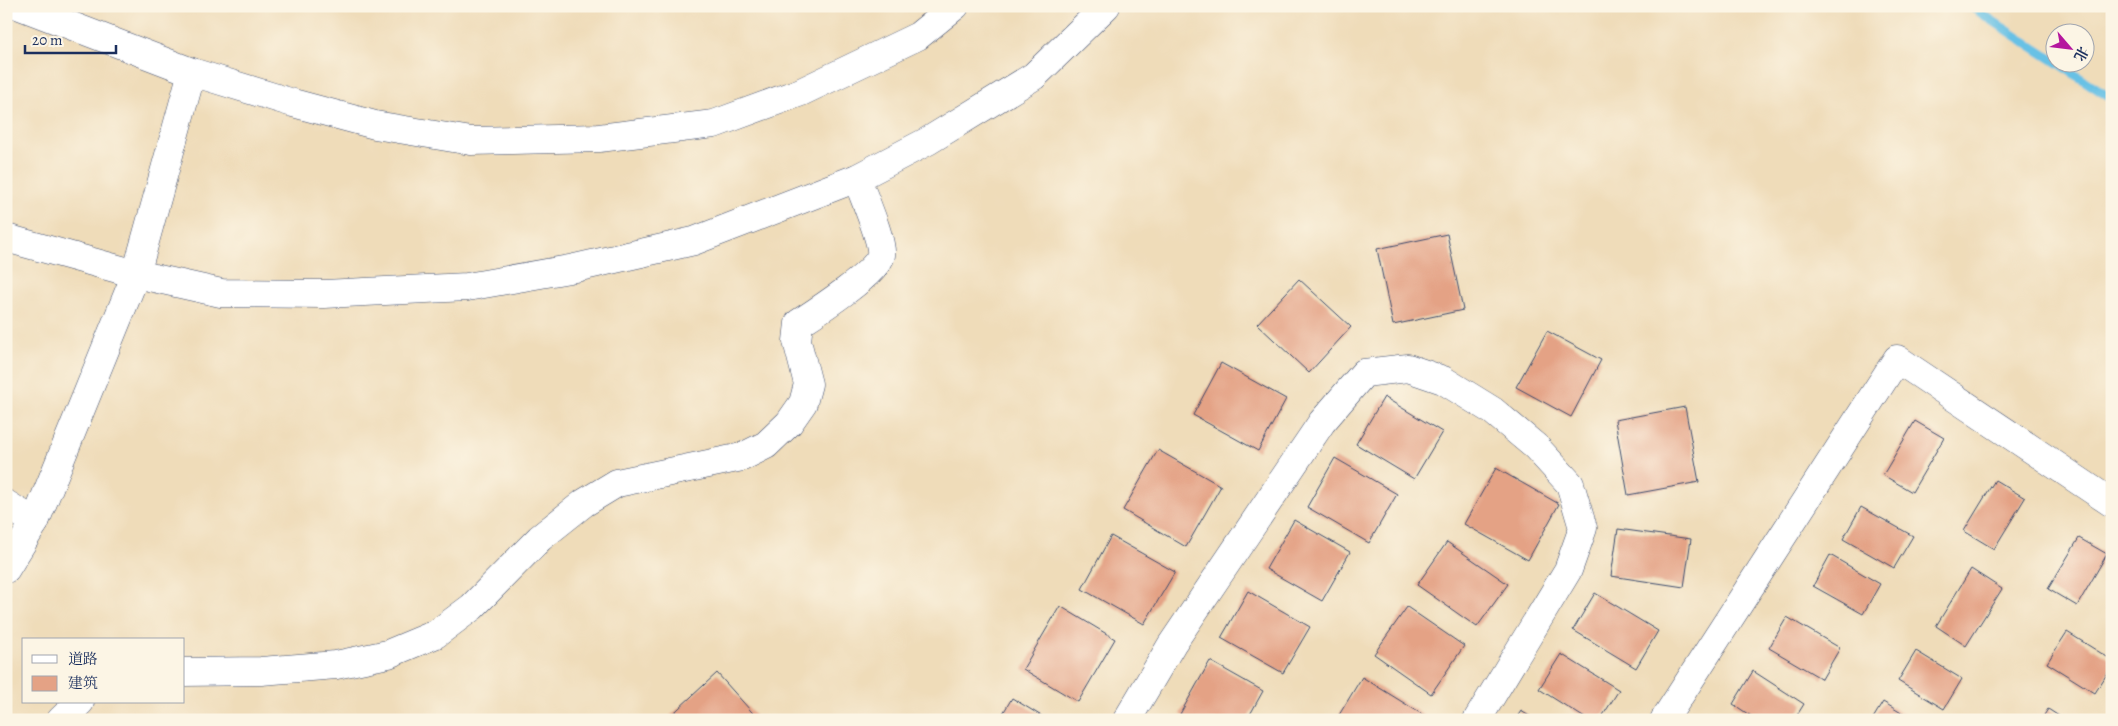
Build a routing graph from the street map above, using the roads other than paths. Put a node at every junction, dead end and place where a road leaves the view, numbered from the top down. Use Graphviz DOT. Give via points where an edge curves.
graph roads {
  1 [pos="20,6"];
  2 [pos="955,6"];
  3 [pos="1106,6"];
  4 [pos="192,72"];
  5 [pos="857,178"];
  6 [pos="6,238"];
  7 [pos="136,274"];
  8 [pos="2112,503"];
  9 [pos="6,504"];
  10 [pos="35,522"];
  11 [pos="6,569"];
  12 [pos="185,672"];
  13 [pos="78,704"];
  14 [pos="61,720"];
  15 [pos="1128,720"];
  16 [pos="1477,720"];
  17 [pos="1664,720"];
  1 -- 4 [label="main road"];
  2 -- 4 [label="main road" via="918,36 801,92 714,124 598,138 471,141 375,125"];
  3 -- 5 [label="main road" via="1034,76 928,141"];
  4 -- 7 [label="main road"];
  5 -- 7 [label="main road" via="694,240 576,268 467,287 324,294 221,293"];
  5 -- 12 [label="main road" via="880,243 881,256 871,272 799,324 797,341 808,384 803,403 790,423 766,445 742,458 617,483 584,503 540,538 472,607 436,634 388,654 336,666"];
  6 -- 7 [label="main road"];
  7 -- 10 [label="main road"];
  8 -- 17 [label="main road" via="1896,359"];
  9 -- 10 [label="main road"];
  10 -- 11 [label="main road"];
  13 -- 14 [label="main road"];
  15 -- 16 [label="main road" via="1172,644 1322,422 1364,373 1408,368 1459,390 1493,411 1536,447 1570,484 1583,528 1568,570"];
}
